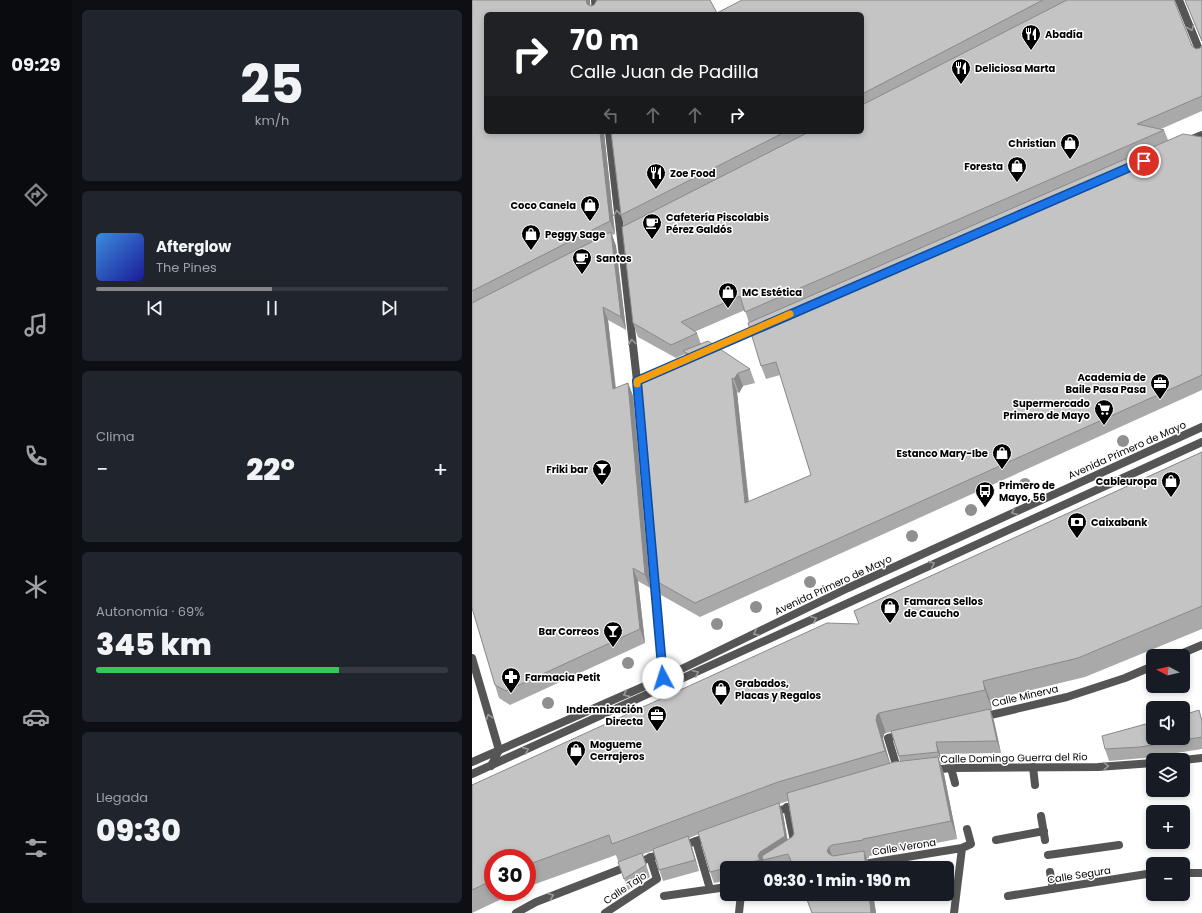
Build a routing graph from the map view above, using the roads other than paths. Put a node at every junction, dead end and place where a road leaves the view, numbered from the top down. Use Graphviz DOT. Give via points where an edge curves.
graph roads {
  1 [pos="595,0"];
  2 [pos="1179,0"];
  3 [pos="596,12"];
  4 [pos="1202,57"];
  5 [pos="609,134"];
  6 [pos="1202,135"];
  7 [pos="1180,145"];
  8 [pos="771,323"];
  9 [pos="700,354"];
  10 [pos="1202,427"];
  11 [pos="1202,442"];
  12 [pos="1202,645"];
  13 [pos="1190,650"];
  14 [pos="472,658"];
  15 [pos="1146,669"];
  16 [pos="663,678"];
  17 [pos="658,690"];
  18 [pos="970,720"];
  19 [pos="910,733"];
  20 [pos="500,750"];
  21 [pos="1202,758"];
  22 [pos="1190,759"];
  23 [pos="472,762"];
  24 [pos="1146,764"];
  25 [pos="491,766"];
  26 [pos="1033,767"];
  27 [pos="951,768"];
  28 [pos="921,771"];
  29 [pos="472,774"];
  30 [pos="899,774"];
  31 [pos="955,783"];
  32 [pos="1035,785"];
  33 [pos="809,801"];
  34 [pos="787,808"];
  35 [pos="766,815"];
  36 [pos="1041,816"];
  37 [pos="967,829"];
  38 [pos="1044,831"];
  39 [pos="717,834"];
  40 [pos="996,840"];
  41 [pos="1045,840"];
  42 [pos="696,841"];
  43 [pos="1119,845"];
  44 [pos="962,848"];
  45 [pos="790,853"];
  46 [pos="1048,855"];
  47 [pos="650,857"];
  48 [pos="882,861"];
  49 [pos="1050,872"];
  50 [pos="1190,873"];
  51 [pos="1146,874"];
  52 [pos="1202,874"];
  53 [pos="720,888"];
  54 [pos="710,889"];
  55 [pos="1053,889"];
  56 [pos="664,896"];
  57 [pos="1008,896"];
  58 [pos="741,901"];
  59 [pos="516,913"];
  60 [pos="605,913"];
  61 [pos="739,913"];
  62 [pos="954,913"];
  1 -- 3 [label="street"];
  2 -- 4 [label="street, one-way"];
  16 -- 5 [label="street, one-way" via="641,380 620,239"];
  6 -- 7 [label="street"];
  8 -- 9 [label="street"];
  10 -- 16 [label="street, Avenida Primero de Mayo, one-way" via="839,592"];
  17 -- 11 [label="street, one-way"];
  12 -- 13 [label="street"];
  20 -- 14 [label="street, one-way"];
  15 -- 18 [label="street, Calle Minerva" via="1068,697"];
  16 -- 17 [label="street"];
  16 -- 20 [label="street, Avenida Primero de Mayo, one-way"];
  25 -- 17 [label="street, one-way"];
  19 -- 30 [label="street" via="888,738"];
  20 -- 23 [label="street, Avenida Primero de Mayo"];
  20 -- 25 [label="street"];
  21 -- 22 [label="street"];
  26 -- 24 [label="street, Calle Domingo Guerra del Río, one-way" via="1098,767"];
  25 -- 29 [label="street"];
  26 -- 27 [label="street, Calle Domingo Guerra del Río"];
  26 -- 32 [label="street"];
  27 -- 28 [label="street, Calle Domingo Guerra del Río"];
  27 -- 31 [label="street"];
  33 -- 34 [label="street"];
  34 -- 35 [label="street"];
  34 -- 45 [label="street" via="795,850"];
  36 -- 38 [label="street"];
  37 -- 44 [label="street, Calle Verona" via="971,844"];
  38 -- 40 [label="street"];
  38 -- 41 [label="street"];
  39 -- 42 [label="street"];
  42 -- 47 [label="street"];
  42 -- 54 [label="street"];
  43 -- 46 [label="street"];
  44 -- 48 [label="street, Calle Verona"];
  44 -- 62 [label="street"];
  59 -- 47 [label="street, one-way" via="536,902"];
  47 -- 60 [label="street, Calle Tajo" via="657,879"];
  49 -- 55 [label="street"];
  50 -- 52 [label="street"];
  51 -- 55 [label="street, Calle Segura"];
  53 -- 54 [label="street"];
  54 -- 56 [label="street"];
  55 -- 57 [label="street, Calle Segura"];
  58 -- 61 [label="street"];
}
